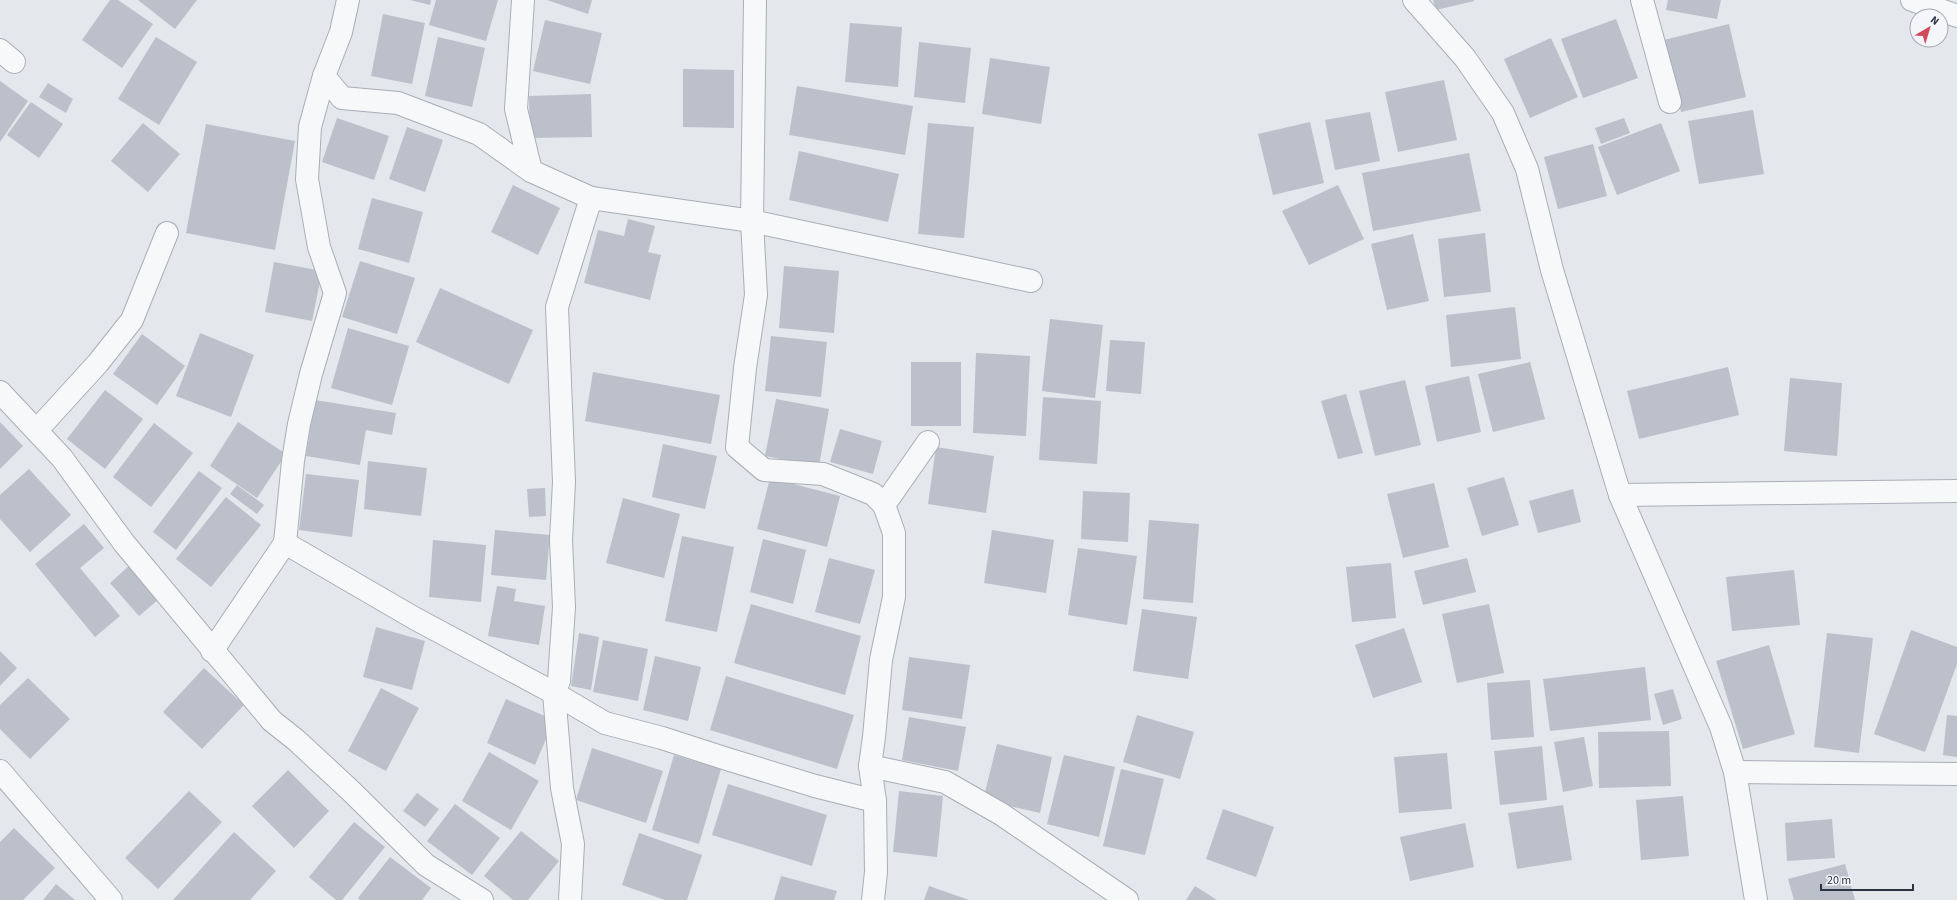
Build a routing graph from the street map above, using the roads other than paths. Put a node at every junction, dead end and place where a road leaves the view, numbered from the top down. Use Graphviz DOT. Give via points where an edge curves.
graph roads {
  1 [pos="348,0"];
  2 [pos="523,0"];
  3 [pos="755,0"];
  4 [pos="1414,0"];
  5 [pos="1642,0"];
  6 [pos="1912,0"];
  7 [pos="1957,16"];
  8 [pos="324,76"];
  9 [pos="1670,102"];
  10 [pos="532,171"];
  11 [pos="591,198"];
  12 [pos="752,221"];
  13 [pos="167,233"];
  14 [pos="1031,282"];
  15 [pos="0,392"];
  16 [pos="37,430"];
  17 [pos="928,442"];
  18 [pos="1957,492"];
  19 [pos="1620,495"];
  20 [pos="884,505"];
  21 [pos="285,543"];
  22 [pos="212,651"];
  23 [pos="554,693"];
  24 [pos="870,766"];
  25 [pos="0,771"];
  26 [pos="1735,772"];
  27 [pos="1957,774"];
  28 [pos="875,801"];
  29 [pos="111,900"];
  30 [pos="482,900"];
  31 [pos="570,900"];
  32 [pos="873,900"];
  33 [pos="1127,900"];
  34 [pos="1756,900"];
  1 -- 8 [label="street" via="341,32"];
  2 -- 10 [label="street" via="516,109"];
  3 -- 12 [label="street"];
  4 -- 19 [label="street" via="1465,58 1503,113 1527,169 1552,270"];
  5 -- 9 [label="street"];
  6 -- 7 [label="street"];
  8 -- 10 [label="street" via="342,98 398,103 479,134"];
  8 -- 21 [label="street" via="310,127 307,179 319,247 335,293 299,424"];
  10 -- 11 [label="street"];
  11 -- 12 [label="street"];
  11 -- 23 [label="street" via="557,307 564,482 561,540 564,607 559,681"];
  12 -- 14 [label="street"];
  12 -- 20 [label="street" via="756,295 737,447 764,470 823,474 873,494"];
  13 -- 16 [label="street" via="132,320"];
  15 -- 16 [label="street"];
  16 -- 22 [label="street" via="62,458 124,543"];
  17 -- 20 [label="street"];
  18 -- 19 [label="street"];
  19 -- 26 [label="street" via="1721,727"];
  20 -- 24 [label="street" via="894,533 894,597 881,660"];
  21 -- 22 [label="street"];
  21 -- 23 [label="street" via="414,618"];
  22 -- 30 [label="street" via="272,721 351,791 426,866"];
  23 -- 28 [label="street" via="605,723 662,738 815,786"];
  23 -- 31 [label="street" via="562,788 573,844"];
  24 -- 28 [label="street"];
  24 -- 33 [label="street" via="945,782 1001,814"];
  25 -- 29 [label="street"];
  26 -- 27 [label="street"];
  26 -- 34 [label="street"];
  28 -- 32 [label="street" via="876,872"];
}
